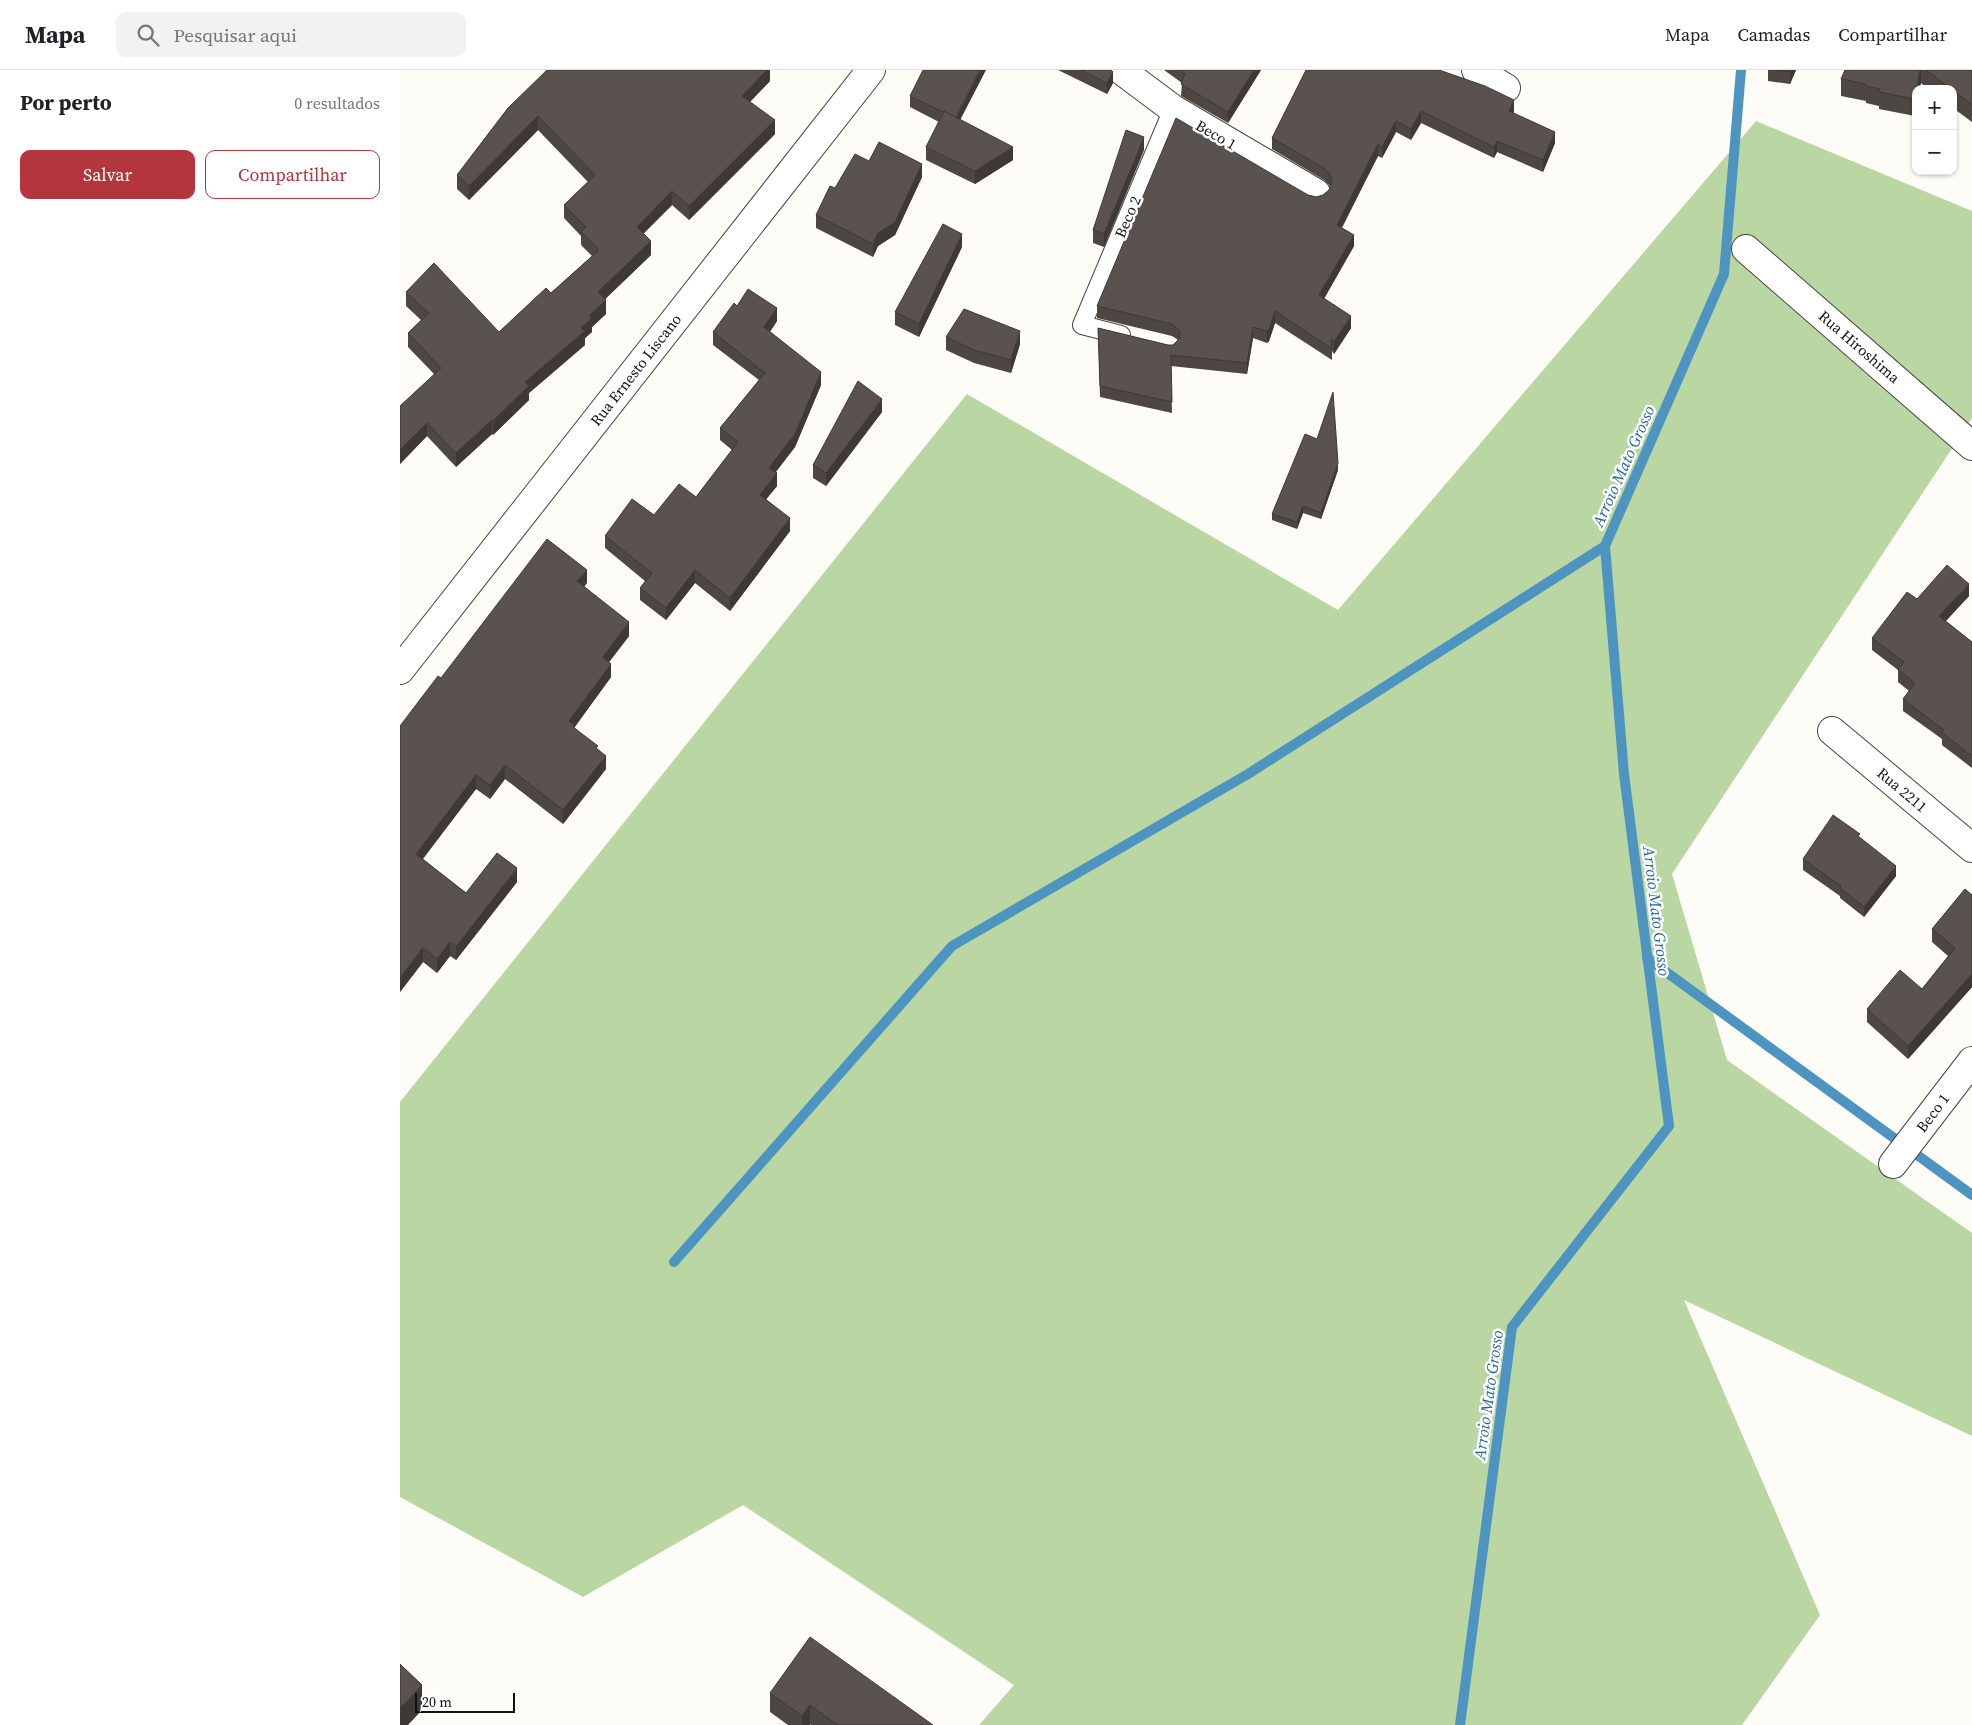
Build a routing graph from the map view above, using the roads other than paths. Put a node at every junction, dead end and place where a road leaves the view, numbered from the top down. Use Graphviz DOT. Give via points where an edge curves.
graph roads {
  1 [pos="871,70"];
  2 [pos="1121,70"];
  3 [pos="1476,70"];
  4 [pos="1506,88"];
  5 [pos="1173,109"];
  6 [pos="1316,193"];
  7 [pos="1746,249"];
  8 [pos="1135,338"];
  9 [pos="1972,446"];
  10 [pos="400,670"];
  11 [pos="1832,731"];
  12 [pos="1972,848"];
  13 [pos="1972,1061"];
  14 [pos="1893,1164"];
  1 -- 10 [label="street, Rua Ernesto Liscano"];
  2 -- 5 [label="street, Beco 1"];
  3 -- 4 [label="street"];
  5 -- 6 [label="street, Beco 1"];
  5 -- 8 [label="lane, Beco 2" via="1082,326"];
  7 -- 9 [label="street, Rua Hiroshima"];
  11 -- 12 [label="street, Rua 2211"];
  13 -- 14 [label="street, Beco 1"];
}
